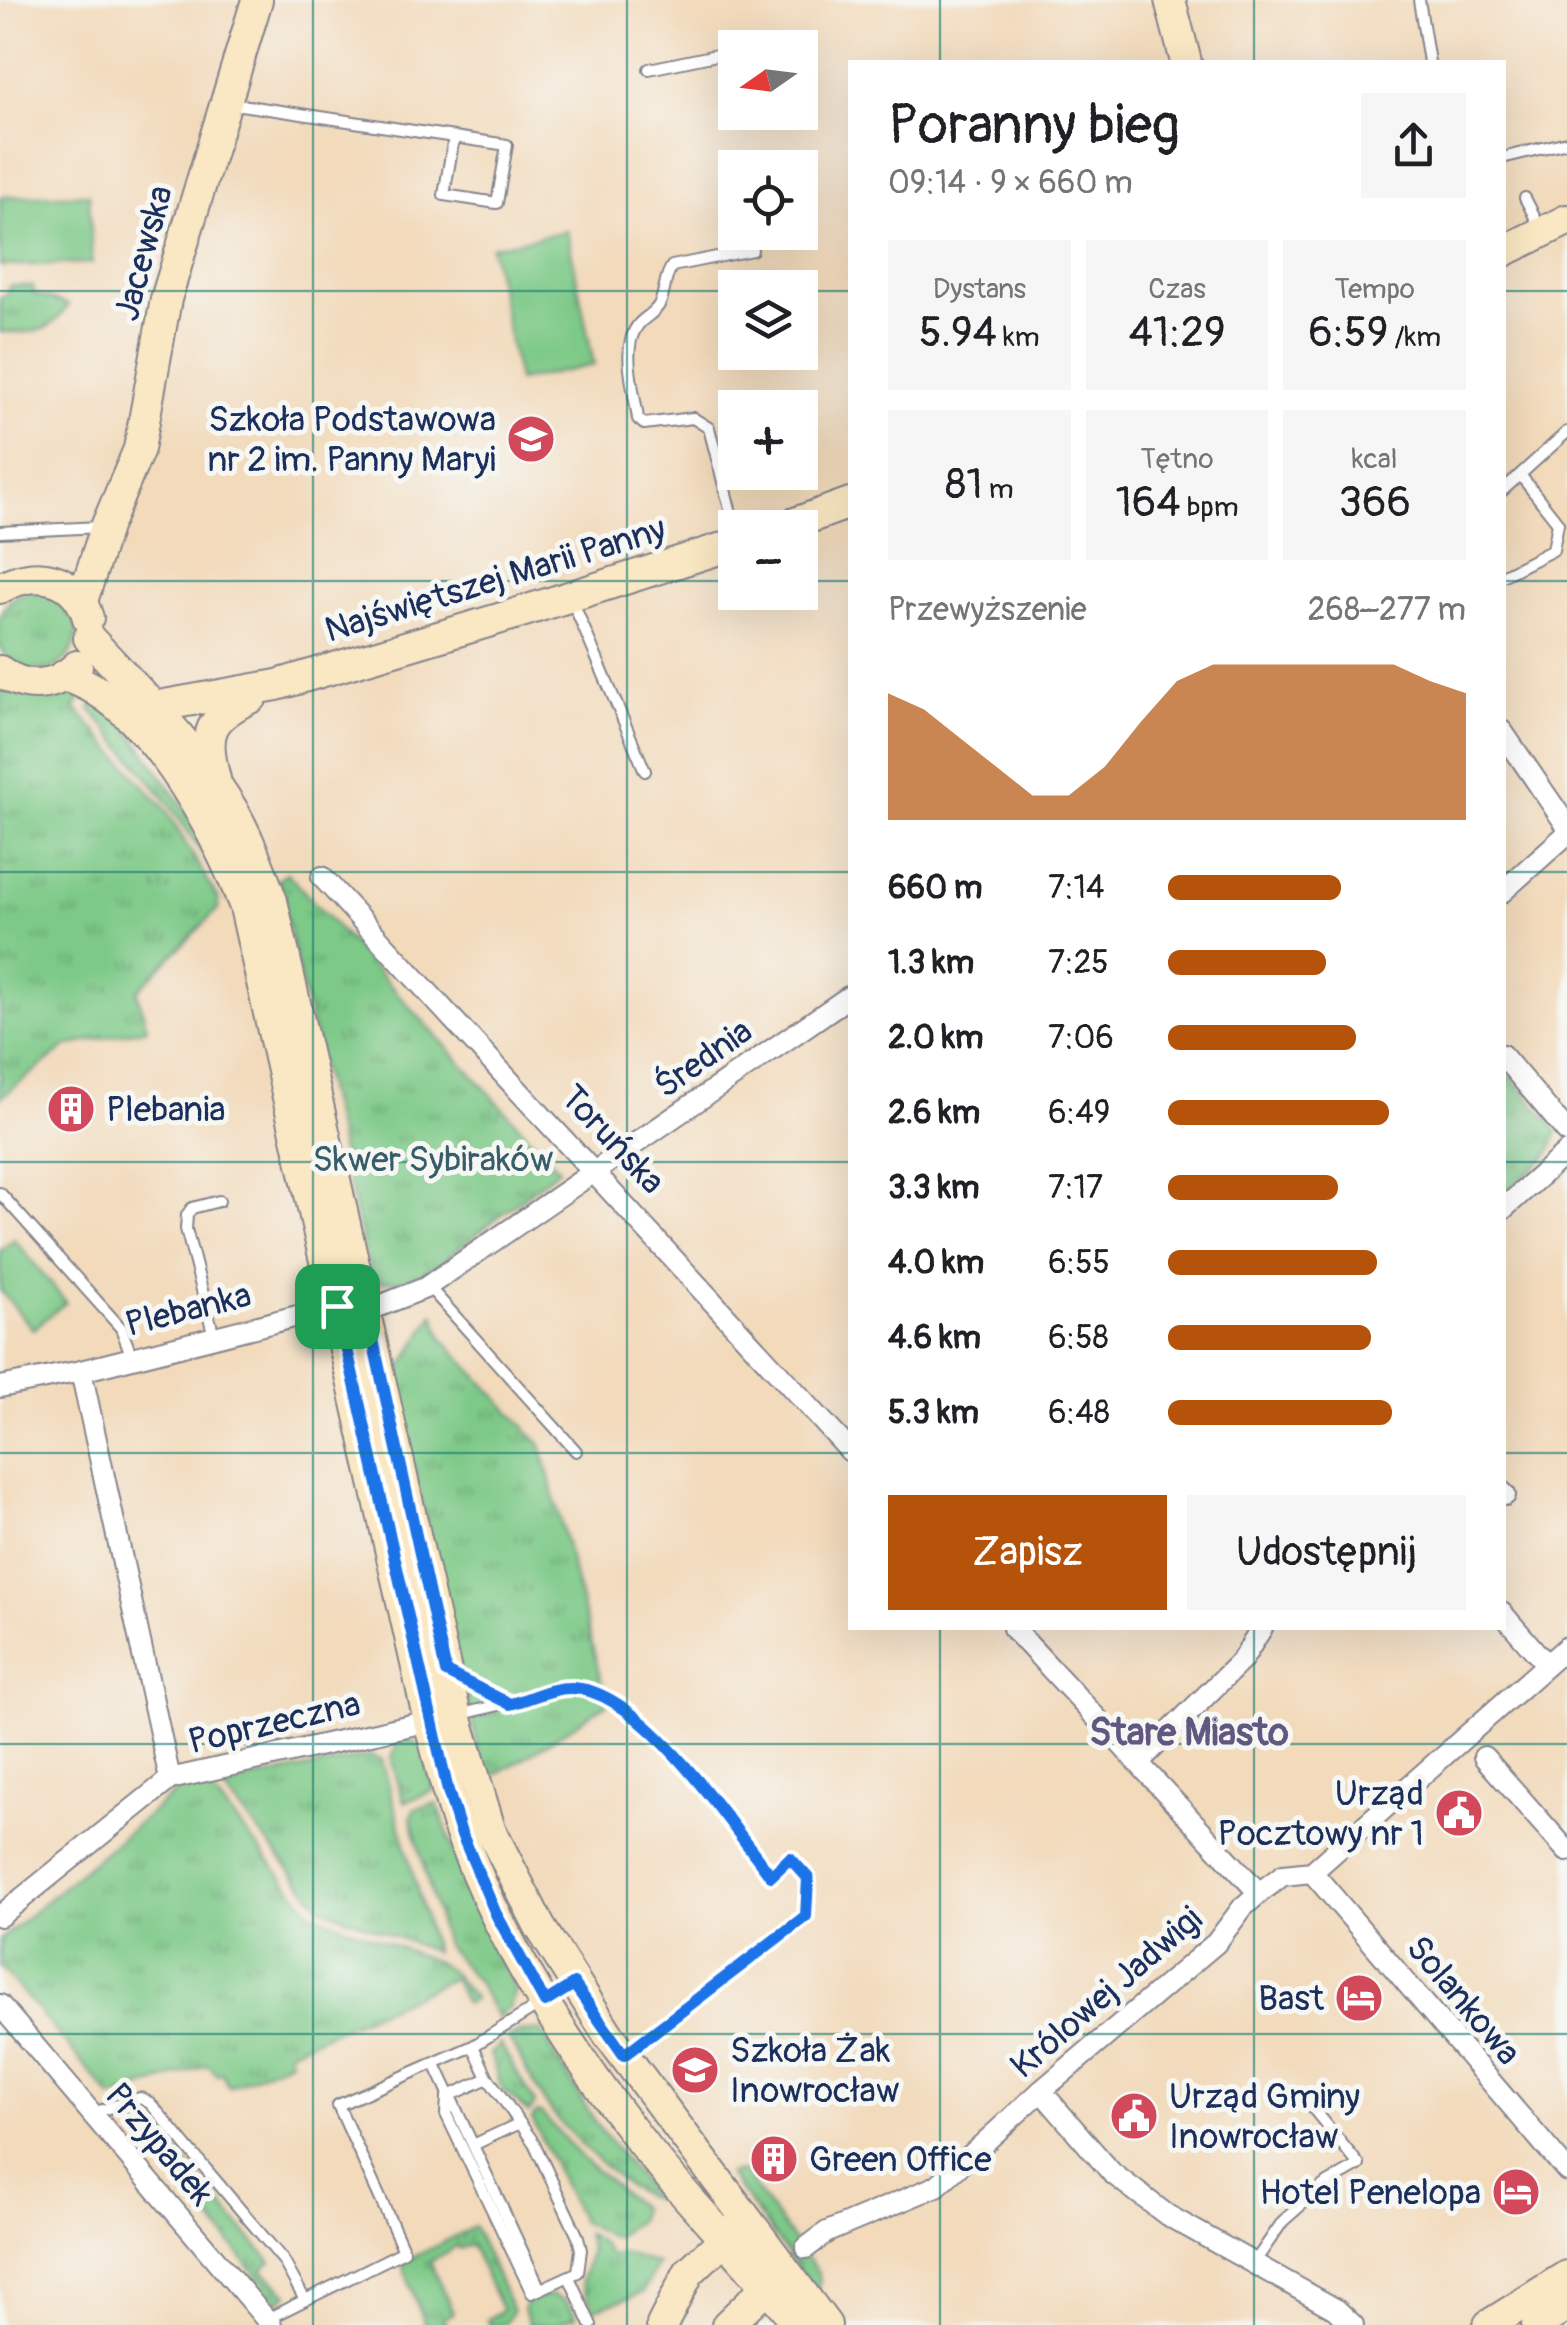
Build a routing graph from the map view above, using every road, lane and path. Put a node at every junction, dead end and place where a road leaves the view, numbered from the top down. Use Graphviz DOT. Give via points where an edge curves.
graph roads {
  1 [pos="257,0"];
  2 [pos="1170,0"];
  3 [pos="1419,0"];
  4 [pos="718,55"];
  5 [pos="1185,60"];
  6 [pos="1430,60"];
  7 [pos="649,69"];
  8 [pos="227,102"];
  9 [pos="454,137"];
  10 [pos="1567,142"];
  11 [pos="1508,157"];
  12 [pos="1516,170"];
  13 [pos="1525,198"];
  14 [pos="1555,225"];
  15 [pos="752,250"];
  16 [pos="1506,250"];
  17 [pos="1567,432"];
  18 [pos="1520,476"];
  19 [pos="1506,488"];
  20 [pos="848,504"];
  21 [pos="731,510"];
  22 [pos="818,515"];
  23 [pos="106,527"];
  24 [pos="0,532"];
  25 [pos="718,549"];
  26 [pos="1506,574"];
  27 [pos="53,578"];
  28 [pos="0,588"];
  29 [pos="571,597"];
  30 [pos="82,601"];
  31 [pos="90,638"];
  32 [pos="64,676"];
  33 [pos="3,677"];
  34 [pos="277,685"];
  35 [pos="153,708"];
  36 [pos="1506,737"];
  37 [pos="645,771"];
  38 [pos="216,785"];
  39 [pos="1567,830"];
  40 [pos="322,877"];
  41 [pos="1506,888"];
  42 [pos="848,997"];
  43 [pos="1506,1060"];
  44 [pos="1567,1132"];
  45 [pos="1567,1152"];
  46 [pos="594,1173"];
  47 [pos="0,1193"];
  48 [pos="219,1201"];
  49 [pos="1506,1206"];
  50 [pos="428,1286"];
  51 [pos="351,1307"];
  52 [pos="214,1336"];
  53 [pos="132,1356"];
  54 [pos="81,1371"];
  55 [pos="0,1387"];
  56 [pos="848,1449"];
  57 [pos="576,1451"];
  58 [pos="1506,1618"];
  59 [pos="1015,1630"];
  60 [pos="1261,1630"];
  61 [pos="1567,1647"];
  62 [pos="1546,1664"];
  63 [pos="446,1672"];
  64 [pos="510,1704"];
  65 [pos="443,1718"];
  66 [pos="1484,1758"];
  67 [pos="1138,1763"];
  68 [pos="170,1779"];
  69 [pos="1567,1851"];
  70 [pos="1312,1872"];
  71 [pos="1259,1892"];
  72 [pos="0,1916"];
  73 [pos="574,1984"];
  74 [pos="545,2002"];
  75 [pos="0,2005"];
  76 [pos="473,2046"];
  77 [pos="624,2055"];
  78 [pos="434,2064"];
  79 [pos="488,2078"];
  80 [pos="1042,2092"];
  81 [pos="447,2097"];
  82 [pos="1304,2098"];
  83 [pos="92,2113"];
  84 [pos="518,2124"];
  85 [pos="473,2144"];
  86 [pos="1567,2171"];
  87 [pos="747,2219"];
  88 [pos="723,2239"];
  89 [pos="1254,2264"];
  90 [pos="786,2268"];
  91 [pos="569,2276"];
  92 [pos="1567,2276"];
  93 [pos="540,2289"];
  94 [pos="305,2300"];
  95 [pos="1567,2306"];
  96 [pos="268,2322"];
  97 [pos="591,2325"];
  98 [pos="662,2325"];
  99 [pos="727,2325"];
  100 [pos="799,2325"];
  101 [pos="826,2325"];
  102 [pos="1353,2325"];
  103 [pos="1489,2325"];
  104 [pos="1538,2325"];
  1 -- 8 [label="main road, Jacewska"];
  2 -- 5 [label="main road"];
  3 -- 6 [label="lane"];
  4 -- 7 [label="lane"];
  8 -- 9 [label="lane"];
  8 -- 23 [label="main road, Jacewska" via="166,299 138,448"];
  9 -- 9 [label="lane" via="506,146 496,203 444,195"];
  10 -- 11 [label="lane"];
  11 -- 12 [label="lane"];
  13 -- 14 [label="lane"];
  14 -- 16 [label="main road"];
  15 -- 21 [label="lane" via="672,266 657,310 636,326 629,354 638,419 644,424 693,418 709,428"];
  17 -- 18 [label="lane"];
  18 -- 19 [label="lane"];
  18 -- 26 [label="lane" via="1558,523 1553,550"];
  20 -- 22 [label="main road"];
  23 -- 24 [label="lane"];
  23 -- 27 [label="main road, Jacewska"];
  23 -- 30 [label="main road, Jacewska"];
  25 -- 29 [label="main road, Najświętszej Marii Panny"];
  27 -- 28 [label="main road" via="34,575"];
  27 -- 30 [label="main road"];
  29 -- 34 [label="main road, Najświętszej Marii Panny"];
  29 -- 37 [label="lane"];
  30 -- 31 [label="main road"];
  31 -- 32 [label="main road"];
  31 -- 35 [label="main road"];
  32 -- 33 [label="main road" via="32,684"];
  32 -- 51 [label="main road" via="96,689 140,728 196,802 235,878"];
  34 -- 35 [label="main road, Najświętszej Marii Panny"];
  34 -- 38 [label="main road, Najświętszej Marii Panny" via="224,713 213,727 208,752"];
  35 -- 38 [label="main road"];
  36 -- 39 [label="street"];
  38 -- 51 [label="main road" via="276,916"];
  39 -- 41 [label="street"];
  40 -- 46 [label="street, Toruńska"];
  42 -- 46 [label="street, Średnia"];
  43 -- 44 [label="street"];
  45 -- 49 [label="street"];
  46 -- 50 [label="street, Plebanka"];
  46 -- 56 [label="street, Toruńska"];
  47 -- 53 [label="lane" via="122,1328"];
  48 -- 52 [label="lane" via="186,1215"];
  50 -- 51 [label="street, Plebanka" via="377,1307"];
  50 -- 57 [label="lane"];
  51 -- 52 [label="street, Plebanka"];
  51 -- 63 [label="main road"];
  51 -- 65 [label="main road"];
  52 -- 53 [label="street, Plebanka"];
  53 -- 54 [label="street, Plebanka"];
  54 -- 55 [label="street, Plebanka"];
  54 -- 68 [label="street"];
  58 -- 62 [label="street"];
  59 -- 67 [label="street"];
  60 -- 67 [label="street" via="1242,1660"];
  61 -- 62 [label="street, Królowej Jadwigi"];
  62 -- 70 [label="street, Królowej Jadwigi"];
  63 -- 64 [label="lane"];
  63 -- 65 [label="main road"];
  64 -- 65 [label="lane"];
  64 -- 77 [label="lane" via="568,1688 605,1695 666,1747 771,1876 790,1858 808,1878 806,1916"];
  65 -- 68 [label="street, Poprzeczna"];
  65 -- 73 [label="main road" via="490,1829"];
  65 -- 74 [label="main road" via="448,1791 476,1871"];
  66 -- 69 [label="street"];
  67 -- 71 [label="street"];
  68 -- 72 [label="street, Poprzeczna"];
  70 -- 71 [label="street, Królowej Jadwigi" via="1283,1875"];
  70 -- 86 [label="street, Solankowa"];
  71 -- 80 [label="street, Królowej Jadwigi" via="1216,1943"];
  73 -- 74 [label="lane"];
  73 -- 77 [label="main road"];
  74 -- 76 [label="lane"];
  74 -- 88 [label="main road" via="635,2135"];
  75 -- 83 [label="street, Przypadek"];
  76 -- 78 [label="lane"];
  76 -- 79 [label="lane"];
  77 -- 87 [label="main road"];
  78 -- 81 [label="lane"];
  78 -- 94 [label="lane" via="338,2104 404,2251"];
  79 -- 81 [label="lane"];
  79 -- 84 [label="lane"];
  80 -- 89 [label="street" via="1112,2173 1168,2215"];
  80 -- 90 [label="street, Królowej Jadwigi" via="937,2186 827,2232"];
  81 -- 85 [label="lane"];
  81 -- 93 [label="lane" via="446,2114 532,2292"];
  82 -- 89 [label="lane" via="1359,2165 1283,2221"];
  83 -- 94 [label="lane" via="140,2098 150,2102 284,2260"];
  83 -- 96 [label="street, Przypadek"];
  84 -- 85 [label="lane"];
  84 -- 91 [label="lane" via="534,2143 578,2237 578,2272"];
  85 -- 93 [label="lane"];
  87 -- 88 [label="main road"];
  87 -- 90 [label="main road"];
  88 -- 90 [label="main road"];
  88 -- 98 [label="main road" via="690,2272"];
  89 -- 102 [label="street"];
  90 -- 99 [label="main road"];
  90 -- 100 [label="main road"];
  90 -- 101 [label="main road"];
  91 -- 93 [label="lane"];
  91 -- 97 [label="lane"];
  92 -- 103 [label="main road"];
  94 -- 96 [label="lane"];
  95 -- 104 [label="main road"];
}
